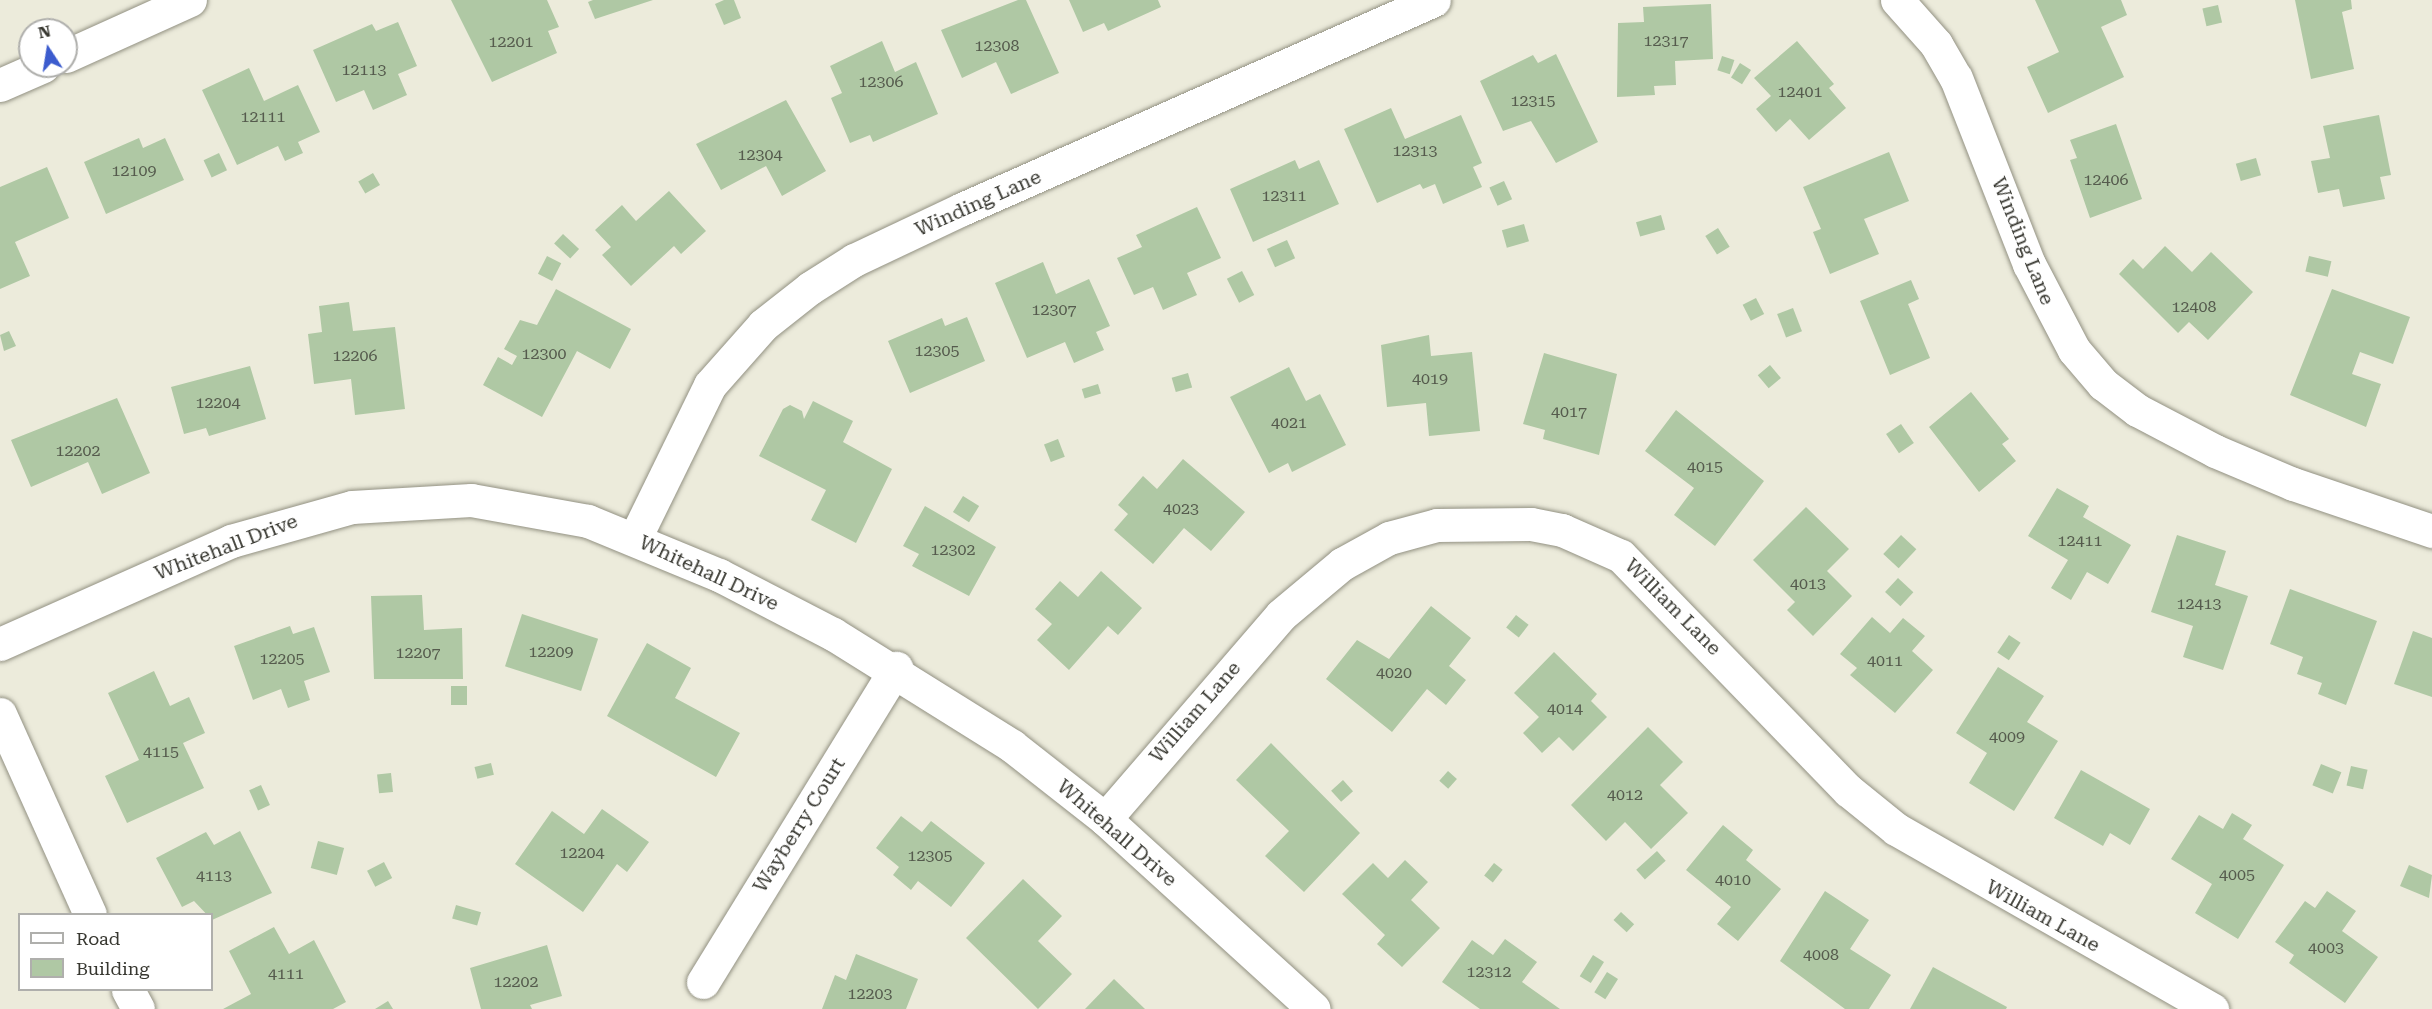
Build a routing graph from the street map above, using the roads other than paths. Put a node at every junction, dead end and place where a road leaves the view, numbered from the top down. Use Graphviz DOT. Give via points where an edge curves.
graph roads {
  1 [pos="190,0"];
  2 [pos="1434,0"];
  3 [pos="1897,0"];
  4 [pos="78,51"];
  5 [pos="18,77"];
  6 [pos="0,85"];
  7 [pos="2432,531"];
  8 [pos="635,538"];
  9 [pos="0,644"];
  10 [pos="896,668"];
  11 [pos="0,714"];
  12 [pos="1105,819"];
  13 [pos="89,913"];
  14 [pos="703,982"];
  15 [pos="129,991"];
  16 [pos="138,1009"];
  17 [pos="1314,1009"];
  18 [pos="2212,1009"];
  1 -- 4 [label="street"];
  2 -- 8 [label="street, Winding Lane" via="962,209 854,260 810,288 763,325 710,386"];
  3 -- 7 [label="street, Winding Lane" via="1936,44 1956,78 2029,264 2074,350 2103,384 2215,451 2293,484"];
  5 -- 6 [label="street"];
  8 -- 9 [label="street, Whitehall Drive" via="550,511 471,500 362,505 231,541"];
  8 -- 10 [label="street, Whitehall Drive" via="719,575"];
  10 -- 12 [label="street, Whitehall Drive" via="1012,746"];
  10 -- 14 [label="street, Wayberry Court"];
  11 -- 13 [label="street"];
  12 -- 17 [label="street, Whitehall Drive"];
  12 -- 18 [label="street, William Lane" via="1188,716 1281,615 1342,564 1389,538 1437,525 1531,524 1562,530 1621,556 1849,791 1896,829"];
  15 -- 16 [label="street"];
}
